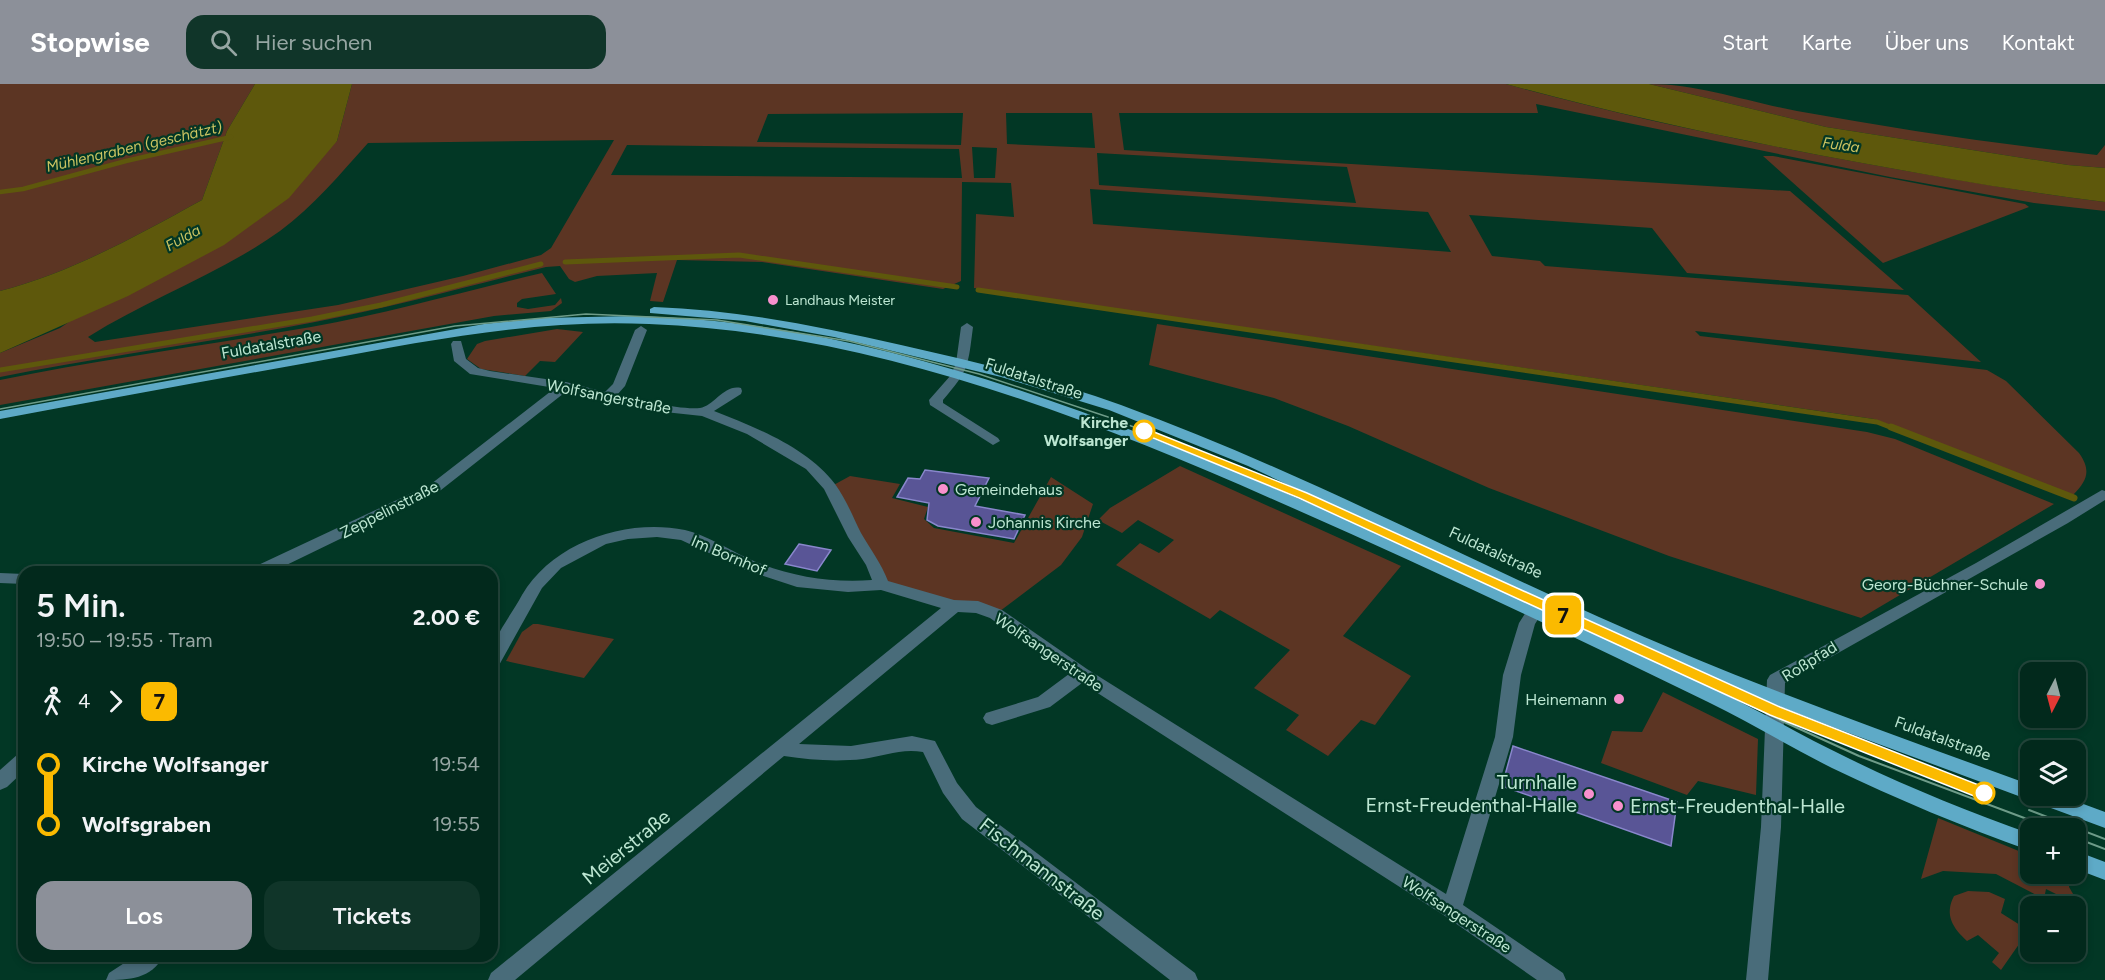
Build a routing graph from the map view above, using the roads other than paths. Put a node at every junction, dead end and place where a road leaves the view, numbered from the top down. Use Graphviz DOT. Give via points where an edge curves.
graph roads {
  1 [pos="967,327"];
  2 [pos="641,330"];
  3 [pos="457,344"];
  4 [pos="959,369"];
  5 [pos="566,386"];
  6 [pos="736,391"];
  7 [pos="609,396"];
  8 [pos="704,412"];
  9 [pos="0,415"];
  10 [pos="993,441"];
  11 [pos="2102,495"];
  12 [pos="270,566"];
  13 [pos="0,578"];
  14 [pos="18,579"];
  15 [pos="881,585"];
  16 [pos="954,606"];
  17 [pos="1534,613"];
  18 [pos="498,652"];
  19 [pos="1081,674"];
  20 [pos="1775,698"];
  21 [pos="992,718"];
  22 [pos="1774,729"];
  23 [pos="782,749"];
  24 [pos="18,765"];
  25 [pos="0,782"];
  26 [pos="2020,789"];
  27 [pos="2067,806"];
  28 [pos="2105,820"];
  29 [pos="2020,839"];
  30 [pos="2086,864"];
  31 [pos="2105,871"];
  32 [pos="1452,909"];
  33 [pos="143,962"];
  34 [pos="117,980"];
  35 [pos="500,980"];
  36 [pos="1187,980"];
  37 [pos="1555,980"];
  38 [pos="1756,980"];
  1 -- 4 [label="street"];
  2 -- 7 [label="street" via="619,386"];
  3 -- 5 [label="street, Wolfsangerstraße" via="460,361 474,371"];
  4 -- 9 [label="main road, Fuldatalstraße" via="724,326 648,320 551,321 434,335"];
  4 -- 10 [label="street" via="936,400 937,405"];
  4 -- 17 [label="main road, Fuldatalstraße" via="1276,494"];
  4 -- 20 [label="main road, Fuldatalstraße" via="1112,406 1199,440 1658,650"];
  5 -- 7 [label="street, Wolfsangerstraße"];
  5 -- 12 [label="street, Zeppelinstraße" via="435,486"];
  6 -- 8 [label="street"];
  7 -- 8 [label="street, Wolfsangerstraße" via="646,406"];
  8 -- 15 [label="street, Wolfsangerstraße" via="752,431 811,466 834,492 874,564"];
  11 -- 20 [label="street, Roßpfad" via="2057,525 1776,680"];
  13 -- 14 [label="street"];
  15 -- 16 [label="street, Wolfsangerstraße"];
  15 -- 18 [label="street, Im Bornhof" via="848,587 797,582 684,536 657,532 628,534 601,540 556,564 536,585"];
  16 -- 19 [label="street, Wolfsangerstraße" via="978,607 996,614"];
  16 -- 23 [label="street, Meierstraße"];
  17 -- 22 [label="main road, Fuldatalstraße"];
  17 -- 32 [label="street" via="1527,623 1512,675 1504,737"];
  19 -- 21 [label="street" via="1044,702"];
  19 -- 32 [label="street, Wolfsangerstraße"];
  20 -- 22 [label="street, Roßpfad"];
  20 -- 26 [label="main road, Fuldatalstraße"];
  22 -- 29 [label="main road, Fuldatalstraße" via="1867,776"];
  22 -- 38 [label="street, Roßpfad" via="1771,827"];
  23 -- 35 [label="street, Meierstraße"];
  23 -- 36 [label="street, Fischmannstraße" via="815,754 861,752 917,742 929,746 950,788 969,813"];
  24 -- 25 [label="street"];
  27 -- 28 [label="main road"];
  30 -- 31 [label="main road"];
  32 -- 37 [label="street, Wolfsangerstraße"];
  33 -- 34 [label="street"];
}
